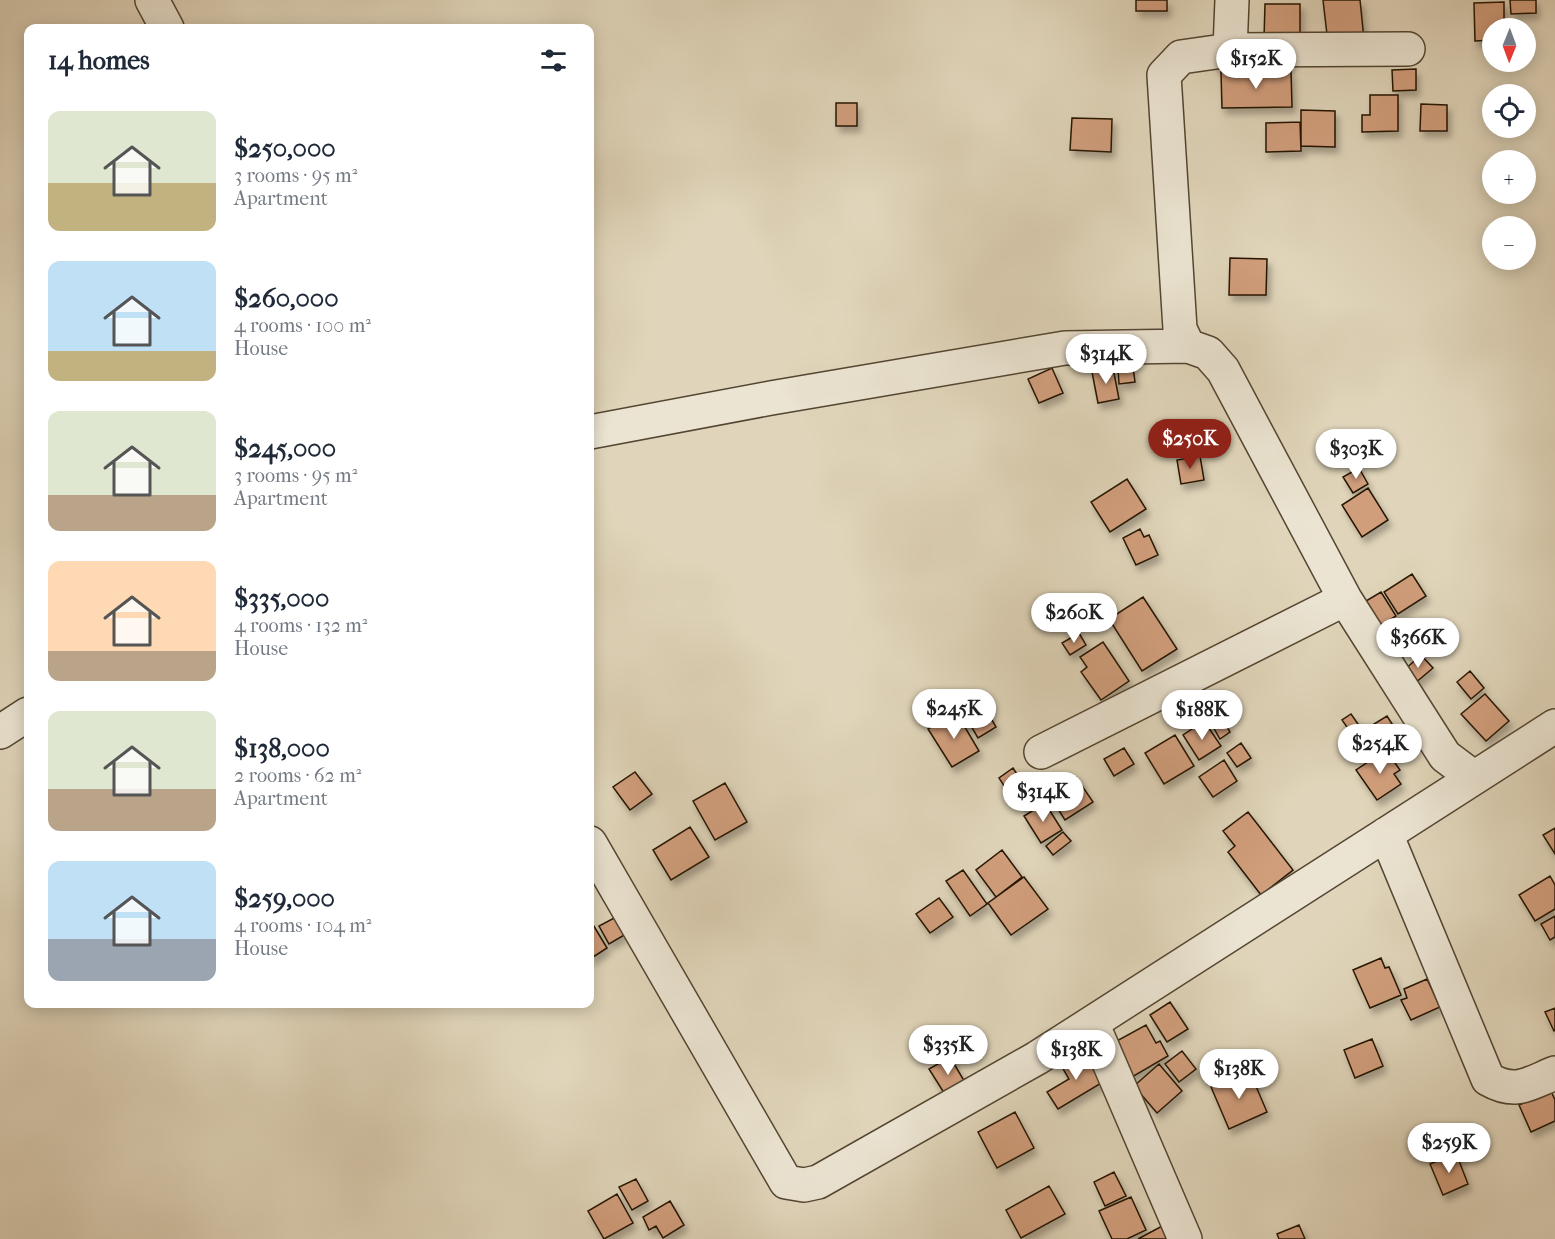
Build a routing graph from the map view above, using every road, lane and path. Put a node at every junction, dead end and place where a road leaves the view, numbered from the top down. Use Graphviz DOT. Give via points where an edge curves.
graph roads {
  1 [pos="152,0"];
  2 [pos="1232,0"];
  3 [pos="165,24"];
  4 [pos="1408,49"];
  5 [pos="1230,50"];
  6 [pos="1188,346"];
  7 [pos="594,431"];
  8 [pos="1345,599"];
  9 [pos="24,717"];
  10 [pos="1555,726"];
  11 [pos="0,732"];
  12 [pos="1041,752"];
  13 [pos="1473,777"];
  14 [pos="1386,834"];
  15 [pos="594,850"];
  16 [pos="1092,1023"];
  17 [pos="1555,1073"];
  18 [pos="1185,1239"];
  1 -- 3 [label="street"];
  2 -- 5 [label="street"];
  4 -- 5 [label="street"];
  5 -- 6 [label="street" via="1181,57 1164,75 1180,328"];
  6 -- 7 [label="street" via="1065,348"];
  6 -- 8 [label="street" via="1208,353 1223,370"];
  8 -- 12 [label="street"];
  8 -- 13 [label="street" via="1445,756"];
  9 -- 11 [label="street"];
  10 -- 13 [label="street"];
  13 -- 14 [label="street"];
  14 -- 16 [label="street"];
  14 -- 17 [label="street" via="1488,1079 1503,1088 1516,1088"];
  15 -- 16 [label="street" via="786,1182 818,1182"];
  16 -- 18 [label="street"];
}
